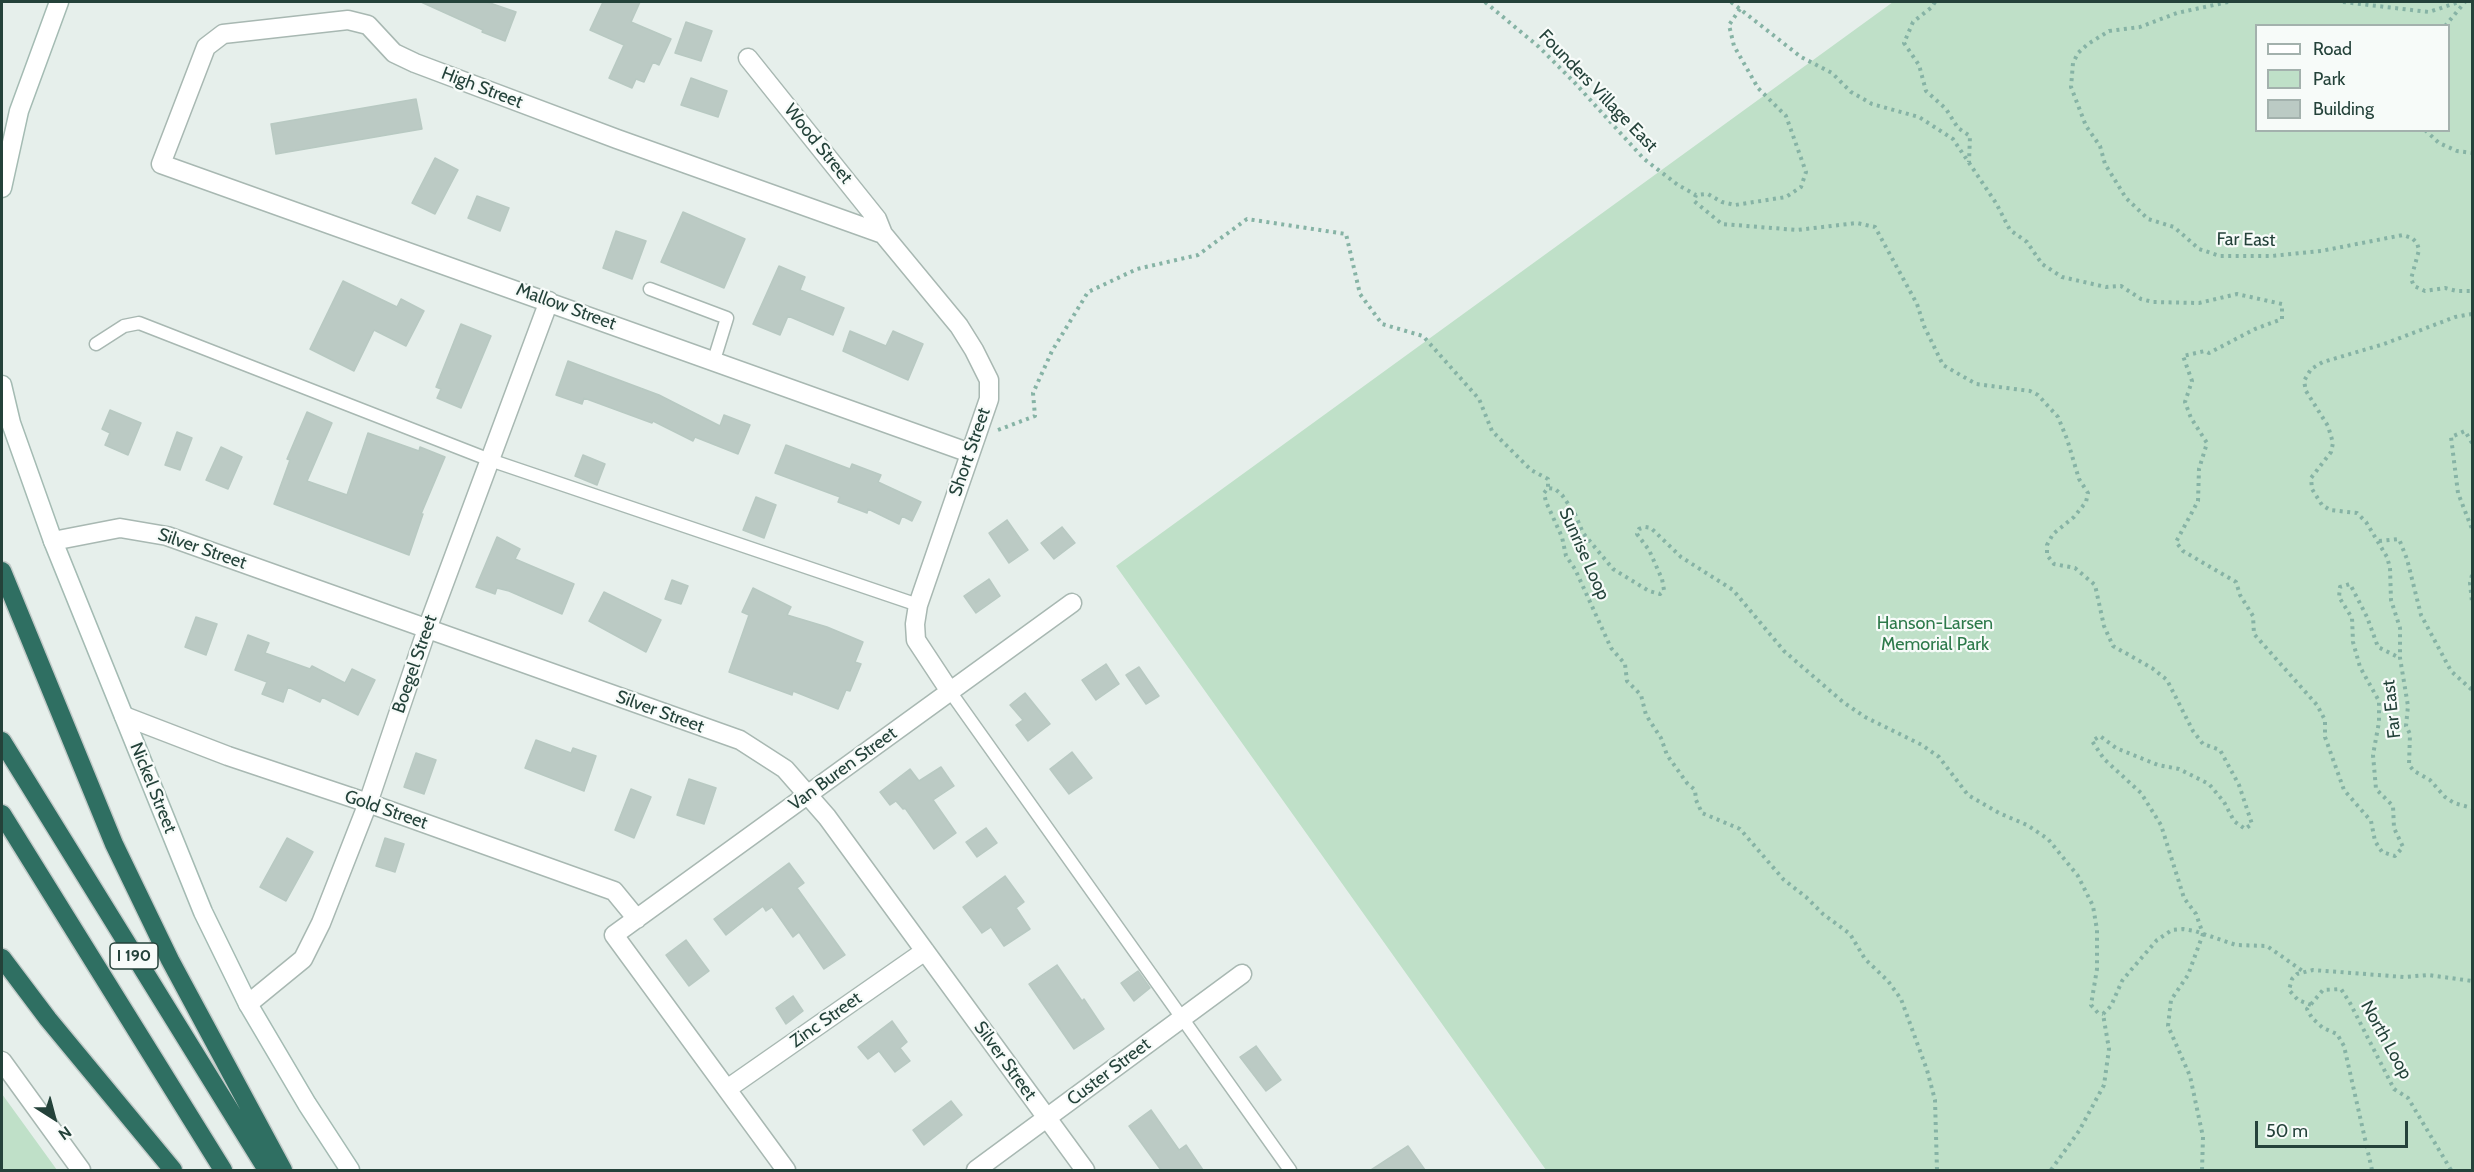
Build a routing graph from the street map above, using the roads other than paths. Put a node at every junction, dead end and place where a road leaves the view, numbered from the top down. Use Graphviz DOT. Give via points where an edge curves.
graph roads {
  1 [pos="59,2"];
  2 [pos="748,58"];
  3 [pos="161,164"];
  4 [pos="2,188"];
  5 [pos="883,234"];
  6 [pos="650,289"];
  7 [pos="549,301"];
  8 [pos="96,344"];
  9 [pos="714,360"];
  10 [pos="2,385"];
  11 [pos="970,453"];
  12 [pos="490,460"];
  13 [pos="53,541"];
  14 [pos="2,571"];
  15 [pos="1072,603"];
  16 [pos="918,605"];
  17 [pos="427,629"];
  18 [pos="949,690"];
  19 [pos="124,716"];
  20 [pos="2,741"];
  21 [pos="808,795"];
  22 [pos="368,803"];
  23 [pos="2,814"];
  24 [pos="637,919"];
  25 [pos="925,951"];
  26 [pos="2,958"];
  27 [pos="1242,974"];
  28 [pos="248,1004"];
  29 [pos="1181,1018"];
  30 [pos="2,1061"];
  31 [pos="727,1089"];
  32 [pos="1048,1119"];
  33 [pos="81,1170"];
  34 [pos="173,1170"];
  35 [pos="224,1170"];
  36 [pos="267,1170"];
  37 [pos="283,1170"];
  38 [pos="350,1170"];
  39 [pos="786,1170"];
  40 [pos="976,1170"];
  41 [pos="1085,1170"];
  42 [pos="1290,1170"];
  1 -- 4 [label="street" via="19,111"];
  2 -- 5 [label="street, Wood Street" via="878,219"];
  3 -- 5 [label="street, High Street" via="206,47 223,34 348,20 368,25 394,53 415,63"];
  3 -- 7 [label="street, Mallow Street"];
  5 -- 11 [label="street, Short Street" via="959,326 989,380 989,399"];
  6 -- 9 [label="lane" via="727,318"];
  7 -- 9 [label="street, Mallow Street"];
  7 -- 12 [label="street, Boegel Street"];
  8 -- 12 [label="lane" via="124,326 139,323"];
  9 -- 11 [label="street, Mallow Street"];
  10 -- 13 [label="street, Nickel Street" via="11,423"];
  11 -- 16 [label="street, Short Street"];
  12 -- 16 [label="lane"];
  12 -- 17 [label="street, Boegel Street"];
  13 -- 17 [label="street, Silver Street" via="120,528 152,532"];
  13 -- 19 [label="street, Nickel Street"];
  14 -- 37 [label="highway" via="114,844 170,960"];
  15 -- 18 [label="street, Van Buren Street"];
  16 -- 18 [label="street, Short Street" via="916,640"];
  17 -- 21 [label="street, Silver Street" via="740,740 785,769"];
  17 -- 22 [label="street, Boegel Street"];
  18 -- 21 [label="street, Van Buren Street"];
  18 -- 29 [label="lane"];
  19 -- 22 [label="street, Gold Street"];
  19 -- 28 [label="street, Nickel Street" via="203,912"];
  20 -- 36 [label="highway, I 190"];
  21 -- 24 [label="street, Van Buren Street"];
  21 -- 25 [label="street, Silver Street"];
  22 -- 24 [label="street, Gold Street" via="614,891"];
  22 -- 28 [label="street, Boegel Street" via="303,959"];
  23 -- 35 [label="highway, I 190"];
  24 -- 31 [label="street, Van Buren Street" via="614,935"];
  25 -- 31 [label="street, Zinc Street"];
  25 -- 32 [label="street, Silver Street"];
  26 -- 34 [label="highway"];
  27 -- 29 [label="street, Custer Street"];
  28 -- 38 [label="street, Nickel Street"];
  29 -- 32 [label="street, Custer Street"];
  29 -- 42 [label="lane"];
  30 -- 33 [label="street"];
  31 -- 39 [label="street"];
  32 -- 40 [label="street, Custer Street"];
  32 -- 41 [label="street, Silver Street"];
}
